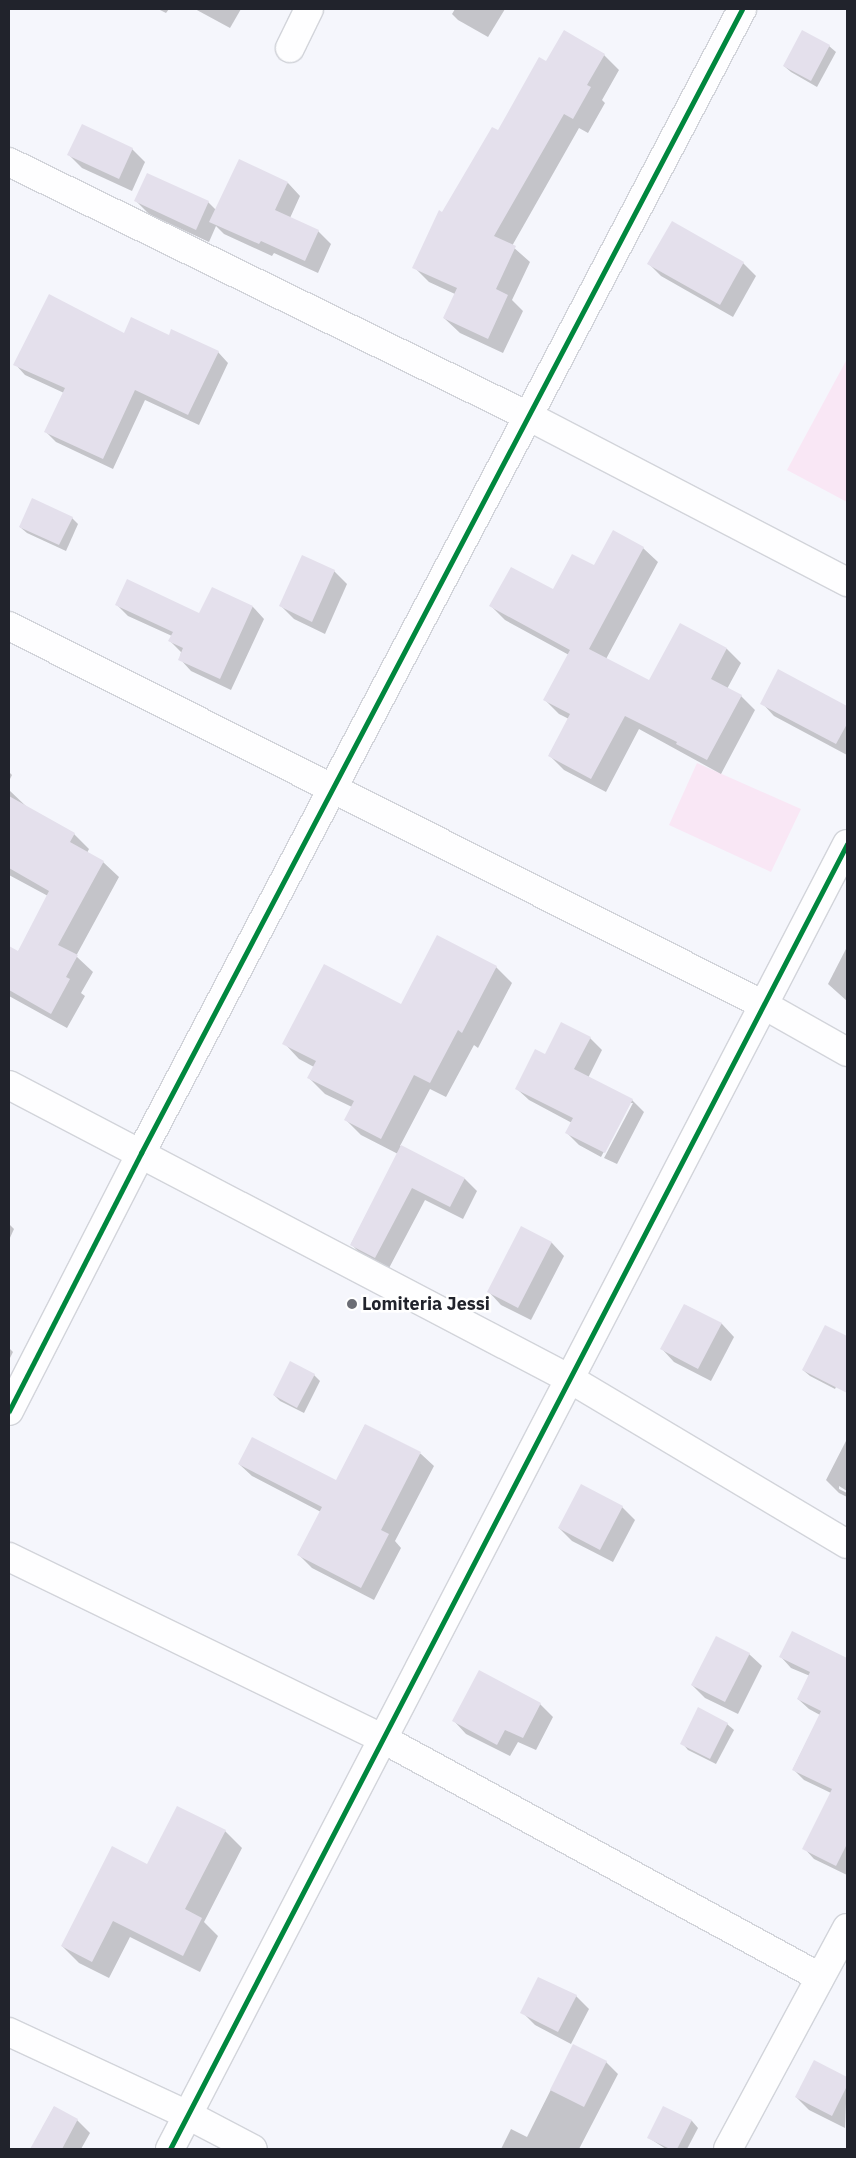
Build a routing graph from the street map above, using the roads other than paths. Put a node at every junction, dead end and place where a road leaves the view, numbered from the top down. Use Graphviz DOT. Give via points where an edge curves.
graph roads {
  1 [pos="309,9"];
  2 [pos="742,9"];
  3 [pos="290,48"];
  4 [pos="9,162"];
  5 [pos="528,416"];
  6 [pos="847,582"];
  7 [pos="9,626"];
  8 [pos="333,788"];
  9 [pos="847,844"];
  10 [pos="764,1005"];
  11 [pos="847,1052"];
  12 [pos="9,1086"];
  13 [pos="141,1153"];
  14 [pos="570,1379"];
  15 [pos="9,1411"];
  16 [pos="847,1544"];
  17 [pos="9,1557"];
  18 [pos="383,1739"];
  19 [pos="847,1928"];
  20 [pos="820,1977"];
  21 [pos="9,2032"];
  22 [pos="188,2115"];
  23 [pos="170,2149"];
  24 [pos="253,2149"];
  25 [pos="728,2149"];
  1 -- 3 [label="street"];
  2 -- 5 [label="street"];
  4 -- 5 [label="street"];
  5 -- 6 [label="street"];
  5 -- 8 [label="street"];
  7 -- 8 [label="street"];
  8 -- 10 [label="street"];
  8 -- 13 [label="street"];
  9 -- 10 [label="street"];
  10 -- 11 [label="street"];
  10 -- 14 [label="street"];
  12 -- 13 [label="street"];
  13 -- 14 [label="street"];
  13 -- 15 [label="street"];
  14 -- 16 [label="street"];
  14 -- 18 [label="street"];
  17 -- 18 [label="street"];
  18 -- 20 [label="street"];
  18 -- 22 [label="street"];
  19 -- 20 [label="street"];
  20 -- 25 [label="street"];
  21 -- 22 [label="street"];
  22 -- 23 [label="street"];
  22 -- 24 [label="street"];
}
